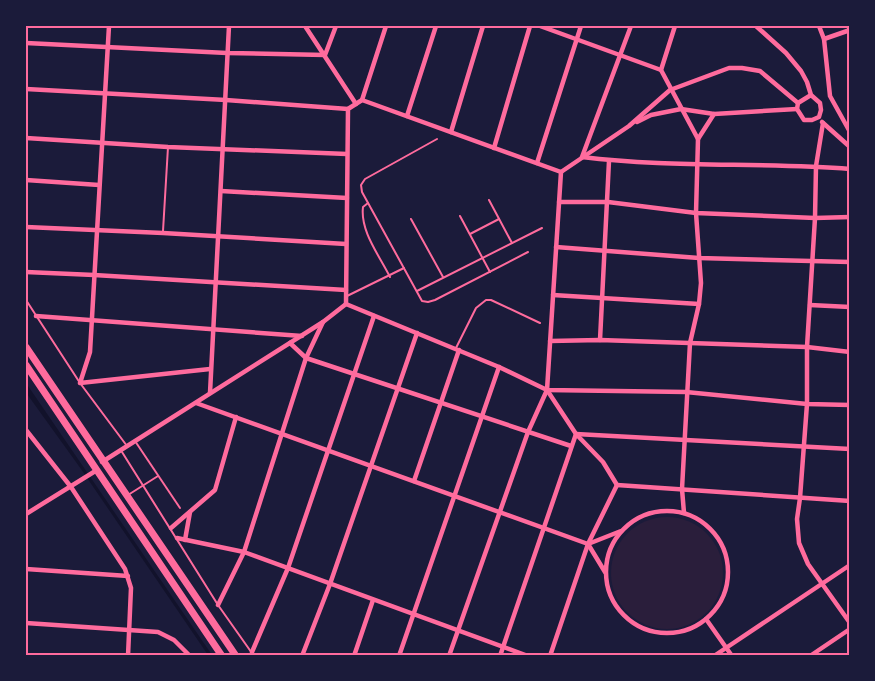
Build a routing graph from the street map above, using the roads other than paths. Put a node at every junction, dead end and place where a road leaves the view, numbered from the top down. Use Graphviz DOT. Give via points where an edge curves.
graph roads {
  1 [pos="109,26"];
  2 [pos="229,26"];
  3 [pos="305,26"];
  4 [pos="336,26"];
  5 [pos="386,26"];
  6 [pos="436,26"];
  7 [pos="483,26"];
  8 [pos="530,26"];
  9 [pos="540,26"];
  10 [pos="581,26"];
  11 [pos="631,26"];
  12 [pos="675,26"];
  13 [pos="756,26"];
  14 [pos="819,26"];
  15 [pos="849,30"];
  16 [pos="576,39"];
  17 [pos="824,39"];
  18 [pos="26,43"];
  19 [pos="107,47"];
  20 [pos="227,53"];
  21 [pos="325,55"];
  22 [pos="619,56"];
  23 [pos="661,70"];
  24 [pos="26,89"];
  25 [pos="670,90"];
  26 [pos="105,93"];
  27 [pos="811,95"];
  28 [pos="226,100"];
  29 [pos="359,102"];
  30 [pos="798,106"];
  31 [pos="681,109"];
  32 [pos="348,110"];
  33 [pos="714,114"];
  34 [pos="407,116"];
  35 [pos="819,117"];
  36 [pos="823,123"];
  37 [pos="848,125"];
  38 [pos="629,126"];
  39 [pos="451,132"];
  40 [pos="849,132"];
  41 [pos="26,138"];
  42 [pos="437,139"];
  43 [pos="698,139"];
  44 [pos="102,143"];
  45 [pos="168,147"];
  46 [pos="849,147"];
  47 [pos="494,148"];
  48 [pos="223,149"];
  49 [pos="347,154"];
  50 [pos="582,158"];
  51 [pos="609,161"];
  52 [pos="537,163"];
  53 [pos="697,165"];
  54 [pos="816,166"];
  55 [pos="849,169"];
  56 [pos="561,172"];
  57 [pos="26,180"];
  58 [pos="99,185"];
  59 [pos="221,191"];
  60 [pos="347,198"];
  61 [pos="489,200"];
  62 [pos="559,202"];
  63 [pos="608,202"];
  64 [pos="368,203"];
  65 [pos="696,213"];
  66 [pos="460,216"];
  67 [pos="849,217"];
  68 [pos="815,218"];
  69 [pos="411,219"];
  70 [pos="499,219"];
  71 [pos="26,227"];
  72 [pos="542,228"];
  73 [pos="97,231"];
  74 [pos="163,233"];
  75 [pos="470,234"];
  76 [pos="219,237"];
  77 [pos="512,243"];
  78 [pos="346,244"];
  79 [pos="556,247"];
  80 [pos="605,249"];
  81 [pos="528,252"];
  82 [pos="483,258"];
  83 [pos="699,258"];
  84 [pos="812,262"];
  85 [pos="849,262"];
  86 [pos="404,268"];
  87 [pos="26,272"];
  88 [pos="490,272"];
  89 [pos="94,275"];
  90 [pos="390,277"];
  91 [pos="444,278"];
  92 [pos="217,283"];
  93 [pos="346,290"];
  94 [pos="417,291"];
  95 [pos="553,296"];
  96 [pos="346,297"];
  97 [pos="602,297"];
  98 [pos="26,300"];
  99 [pos="346,304"];
  100 [pos="699,304"];
  101 [pos="810,305"];
  102 [pos="849,307"];
  103 [pos="36,316"];
  104 [pos="374,316"];
  105 [pos="92,319"];
  106 [pos="323,322"];
  107 [pos="540,323"];
  108 [pos="215,328"];
  109 [pos="417,333"];
  110 [pos="302,336"];
  111 [pos="600,340"];
  112 [pos="550,341"];
  113 [pos="290,343"];
  114 [pos="690,343"];
  115 [pos="26,347"];
  116 [pos="807,347"];
  117 [pos="457,349"];
  118 [pos="849,352"];
  119 [pos="306,358"];
  120 [pos="26,365"];
  121 [pos="499,367"];
  122 [pos="210,369"];
  123 [pos="353,374"];
  124 [pos="80,383"];
  125 [pos="399,388"];
  126 [pos="547,390"];
  127 [pos="686,392"];
  128 [pos="210,393"];
  129 [pos="440,401"];
  130 [pos="196,403"];
  131 [pos="807,404"];
  132 [pos="849,405"];
  133 [pos="482,416"];
  134 [pos="236,417"];
  135 [pos="26,430"];
  136 [pos="528,432"];
  137 [pos="282,434"];
  138 [pos="576,434"];
  139 [pos="685,440"];
  140 [pos="135,441"];
  141 [pos="127,446"];
  142 [pos="571,446"];
  143 [pos="804,446"];
  144 [pos="849,449"];
  145 [pos="121,450"];
  146 [pos="327,450"];
  147 [pos="102,462"];
  148 [pos="370,466"];
  149 [pos="97,470"];
  150 [pos="158,476"];
  151 [pos="414,482"];
  152 [pos="618,484"];
  153 [pos="144,485"];
  154 [pos="70,487"];
  155 [pos="682,489"];
  156 [pos="455,496"];
  157 [pos="126,497"];
  158 [pos="800,498"];
  159 [pos="849,501"];
  160 [pos="180,508"];
  161 [pos="190,512"];
  162 [pos="501,512"];
  163 [pos="684,513"];
  164 [pos="26,514"];
  165 [pos="171,528"];
  166 [pos="544,528"];
  167 [pos="621,531"];
  168 [pos="177,538"];
  169 [pos="185,540"];
  170 [pos="588,543"];
  171 [pos="244,552"];
  172 [pos="849,566"];
  173 [pos="288,568"];
  174 [pos="26,569"];
  175 [pos="605,573"];
  176 [pos="128,576"];
  177 [pos="330,584"];
  178 [pos="822,584"];
  179 [pos="373,600"];
  180 [pos="218,606"];
  181 [pos="413,615"];
  182 [pos="706,619"];
  183 [pos="26,622"];
  184 [pos="849,623"];
  185 [pos="849,629"];
  186 [pos="129,631"];
  187 [pos="458,631"];
  188 [pos="726,647"];
  189 [pos="502,648"];
  190 [pos="253,654"];
  191 [pos="128,656"];
  192 [pos="190,656"];
  193 [pos="222,656"];
  194 [pos="236,656"];
  195 [pos="302,656"];
  196 [pos="354,656"];
  197 [pos="399,656"];
  198 [pos="449,656"];
  199 [pos="500,656"];
  200 [pos="528,656"];
  201 [pos="550,656"];
  202 [pos="714,656"];
  203 [pos="732,656"];
  204 [pos="810,656"];
  1 -- 19 [label="street"];
  2 -- 20 [label="street"];
  3 -- 21 [label="street"];
  4 -- 21 [label="street"];
  5 -- 29 [label="street"];
  6 -- 34 [label="street"];
  7 -- 39 [label="street"];
  8 -- 47 [label="street"];
  9 -- 16 [label="street"];
  10 -- 16 [label="street"];
  11 -- 22 [label="street"];
  12 -- 23 [label="street"];
  13 -- 27 [label="street" via="801,71"];
  14 -- 17 [label="street"];
  15 -- 17 [label="street"];
  16 -- 22 [label="street"];
  16 -- 52 [label="street"];
  17 -- 37 [label="street" via="830,96"];
  18 -- 19 [label="street"];
  19 -- 20 [label="street"];
  19 -- 26 [label="street"];
  20 -- 21 [label="street"];
  20 -- 28 [label="street"];
  21 -- 29 [label="street"];
  22 -- 23 [label="street"];
  22 -- 50 [label="street"];
  23 -- 25 [label="street"];
  24 -- 26 [label="street"];
  25 -- 30 [label="street" via="729,68 741,68 760,71"];
  25 -- 31 [label="street"];
  25 -- 38 [label="street"];
  26 -- 28 [label="street"];
  26 -- 44 [label="street"];
  27 -- 30 [label="street"];
  27 -- 35 [label="street" via="820,103"];
  28 -- 32 [label="street"];
  28 -- 48 [label="street"];
  29 -- 32 [label="street"];
  29 -- 34 [label="street"];
  30 -- 33 [label="street"];
  30 -- 35 [label="street" via="804,120"];
  31 -- 33 [label="street"];
  31 -- 38 [label="street" via="651,115"];
  31 -- 43 [label="street"];
  32 -- 49 [label="street"];
  33 -- 43 [label="street"];
  34 -- 39 [label="street"];
  35 -- 36 [label="street"];
  36 -- 46 [label="street"];
  36 -- 54 [label="street"];
  37 -- 40 [label="street"];
  38 -- 50 [label="street"];
  39 -- 47 [label="street"];
  41 -- 44 [label="street"];
  42 -- 64 [label="lane" via="365,179 361,185"];
  43 -- 53 [label="street"];
  44 -- 45 [label="street"];
  44 -- 58 [label="street"];
  45 -- 48 [label="street"];
  45 -- 74 [label="lane"];
  47 -- 52 [label="street"];
  48 -- 49 [label="street"];
  48 -- 59 [label="street"];
  49 -- 60 [label="street"];
  50 -- 51 [label="street"];
  50 -- 56 [label="street"];
  51 -- 53 [label="street"];
  51 -- 63 [label="street"];
  52 -- 56 [label="street"];
  53 -- 54 [label="street"];
  53 -- 65 [label="street"];
  54 -- 55 [label="street"];
  54 -- 68 [label="street"];
  56 -- 62 [label="street"];
  57 -- 58 [label="street"];
  58 -- 73 [label="street"];
  59 -- 60 [label="street"];
  59 -- 76 [label="street"];
  60 -- 78 [label="street"];
  61 -- 70 [label="lane"];
  62 -- 63 [label="street"];
  62 -- 79 [label="street"];
  63 -- 65 [label="street"];
  63 -- 80 [label="street"];
  64 -- 86 [label="lane"];
  64 -- 90 [label="lane" via="363,207 364,227"];
  65 -- 68 [label="street"];
  65 -- 83 [label="street"];
  66 -- 75 [label="lane"];
  67 -- 68 [label="street"];
  68 -- 84 [label="street"];
  69 -- 91 [label="lane"];
  70 -- 75 [label="lane"];
  70 -- 77 [label="lane"];
  71 -- 73 [label="street"];
  72 -- 77 [label="lane"];
  73 -- 74 [label="street"];
  73 -- 89 [label="street"];
  74 -- 76 [label="street"];
  75 -- 82 [label="lane"];
  76 -- 78 [label="street"];
  76 -- 92 [label="street"];
  77 -- 82 [label="lane"];
  78 -- 93 [label="street"];
  79 -- 80 [label="street"];
  79 -- 95 [label="street"];
  80 -- 83 [label="street"];
  80 -- 97 [label="street"];
  81 -- 88 [label="lane"];
  82 -- 88 [label="lane"];
  82 -- 91 [label="lane"];
  83 -- 84 [label="street"];
  83 -- 100 [label="street"];
  84 -- 85 [label="street"];
  84 -- 101 [label="street"];
  86 -- 90 [label="lane"];
  86 -- 94 [label="lane"];
  87 -- 89 [label="street"];
  88 -- 94 [label="lane" via="428,302"];
  89 -- 92 [label="street"];
  89 -- 105 [label="street"];
  90 -- 96 [label="lane"];
  91 -- 94 [label="lane"];
  92 -- 93 [label="street"];
  92 -- 108 [label="street"];
  93 -- 96 [label="street"];
  95 -- 97 [label="street"];
  95 -- 112 [label="street"];
  96 -- 99 [label="street"];
  97 -- 100 [label="street"];
  97 -- 111 [label="street"];
  98 -- 103 [label="lane"];
  99 -- 104 [label="street"];
  99 -- 106 [label="street"];
  100 -- 114 [label="street"];
  101 -- 102 [label="street"];
  101 -- 116 [label="street"];
  103 -- 105 [label="street"];
  103 -- 124 [label="lane"];
  104 -- 109 [label="street"];
  104 -- 123 [label="street"];
  105 -- 108 [label="street"];
  105 -- 124 [label="street" via="89,357"];
  106 -- 110 [label="street"];
  106 -- 119 [label="street"];
  107 -- 117 [label="lane" via="486,300 476,308"];
  108 -- 110 [label="street"];
  108 -- 122 [label="street"];
  109 -- 117 [label="street"];
  109 -- 125 [label="street"];
  110 -- 113 [label="street"];
  111 -- 112 [label="street"];
  111 -- 114 [label="street"];
  112 -- 126 [label="street"];
  113 -- 119 [label="street"];
  113 -- 128 [label="street"];
  114 -- 116 [label="street"];
  114 -- 127 [label="street"];
  115 -- 147 [label="main road"];
  116 -- 118 [label="street"];
  116 -- 131 [label="street"];
  117 -- 121 [label="street"];
  117 -- 129 [label="street"];
  119 -- 123 [label="street"];
  119 -- 137 [label="street"];
  120 -- 149 [label="main road"];
  121 -- 126 [label="street"];
  121 -- 133 [label="street"];
  122 -- 124 [label="street"];
  122 -- 128 [label="street"];
  123 -- 125 [label="street"];
  123 -- 146 [label="street"];
  124 -- 141 [label="lane"];
  125 -- 129 [label="street"];
  125 -- 148 [label="street"];
  126 -- 127 [label="street"];
  126 -- 136 [label="street"];
  126 -- 138 [label="street"];
  127 -- 131 [label="street"];
  127 -- 139 [label="street"];
  128 -- 130 [label="street"];
  129 -- 133 [label="street"];
  129 -- 151 [label="street"];
  130 -- 134 [label="street"];
  130 -- 140 [label="street"];
  131 -- 132 [label="street"];
  131 -- 143 [label="street"];
  133 -- 136 [label="street"];
  133 -- 156 [label="street"];
  134 -- 137 [label="street"];
  134 -- 161 [label="street" via="215,490"];
  135 -- 154 [label="street"];
  136 -- 142 [label="street"];
  136 -- 162 [label="street"];
  137 -- 146 [label="street"];
  137 -- 171 [label="street"];
  138 -- 139 [label="street"];
  138 -- 142 [label="street"];
  138 -- 152 [label="street"];
  139 -- 143 [label="street"];
  139 -- 155 [label="street"];
  140 -- 141 [label="street"];
  140 -- 150 [label="lane"];
  141 -- 145 [label="street"];
  142 -- 166 [label="street"];
  143 -- 144 [label="street"];
  143 -- 158 [label="street"];
  145 -- 147 [label="street"];
  145 -- 153 [label="lane"];
  146 -- 148 [label="street"];
  146 -- 173 [label="street"];
  147 -- 157 [label="main road"];
  148 -- 151 [label="street"];
  148 -- 177 [label="street"];
  149 -- 154 [label="street"];
  149 -- 193 [label="main road"];
  150 -- 153 [label="lane"];
  150 -- 160 [label="lane"];
  151 -- 156 [label="street"];
  152 -- 155 [label="street"];
  152 -- 170 [label="street"];
  153 -- 157 [label="lane"];
  153 -- 165 [label="lane"];
  154 -- 164 [label="street"];
  154 -- 176 [label="street"];
  155 -- 158 [label="street"];
  155 -- 163 [label="street"];
  156 -- 162 [label="street"];
  156 -- 181 [label="street"];
  157 -- 194 [label="main road"];
  158 -- 159 [label="street"];
  158 -- 178 [label="street" via="799,543"];
  161 -- 165 [label="street"];
  161 -- 169 [label="street"];
  162 -- 166 [label="street"];
  162 -- 187 [label="street"];
  163 -- 167 [label="street" via="650,513"];
  163 -- 182 [label="street" via="715,534 728,568 719,604"];
  165 -- 168 [label="lane"];
  166 -- 170 [label="street"];
  166 -- 189 [label="street"];
  167 -- 170 [label="street"];
  167 -- 175 [label="street" via="612,544"];
  168 -- 169 [label="street"];
  168 -- 180 [label="lane"];
  169 -- 171 [label="street"];
  170 -- 175 [label="street"];
  170 -- 201 [label="street"];
  171 -- 173 [label="street"];
  171 -- 180 [label="street"];
  172 -- 178 [label="street"];
  173 -- 177 [label="street"];
  173 -- 190 [label="street"];
  174 -- 176 [label="street"];
  175 -- 182 [label="street" via="618,610 633,623 651,631 670,633 689,629"];
  176 -- 186 [label="street"];
  177 -- 179 [label="street"];
  177 -- 195 [label="street"];
  178 -- 184 [label="street"];
  178 -- 188 [label="street"];
  179 -- 181 [label="street"];
  179 -- 196 [label="street"];
  180 -- 190 [label="lane"];
  181 -- 187 [label="street"];
  181 -- 197 [label="street"];
  182 -- 188 [label="street"];
  183 -- 186 [label="street"];
  185 -- 204 [label="street"];
  186 -- 191 [label="street"];
  186 -- 192 [label="street" via="166,635"];
  187 -- 189 [label="street"];
  187 -- 198 [label="street"];
  188 -- 202 [label="street"];
  188 -- 203 [label="street"];
  189 -- 199 [label="street"];
  189 -- 200 [label="street"];
}
